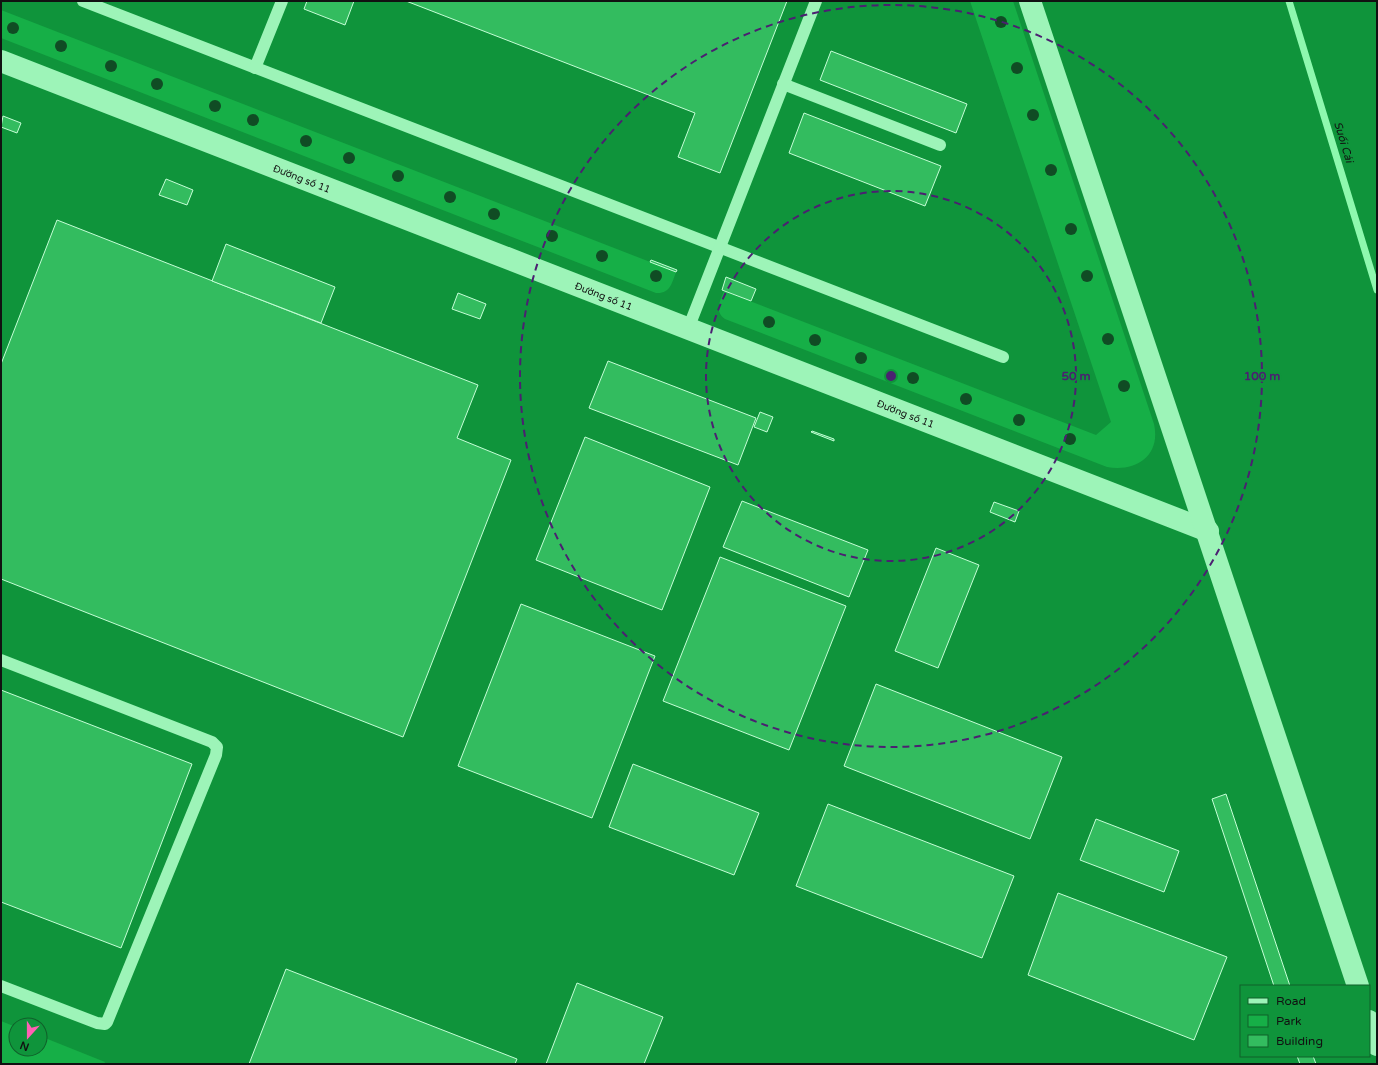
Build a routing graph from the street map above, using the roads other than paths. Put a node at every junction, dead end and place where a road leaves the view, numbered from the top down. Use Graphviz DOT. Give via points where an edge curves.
graph roads {
  1 [pos="83,1"];
  2 [pos="282,1"];
  3 [pos="816,1"];
  4 [pos="1030,1"];
  5 [pos="1,62"];
  6 [pos="255,68"];
  7 [pos="783,84"];
  8 [pos="940,145"];
  9 [pos="719,248"];
  10 [pos="688,329"];
  11 [pos="1003,357"];
  12 [pos="1208,531"];
  13 [pos="1,660"];
  14 [pos="1358,985"];
  15 [pos="1,986"];
  16 [pos="1370,1024"];
  17 [pos="1377,1045"];
  1 -- 6 [label="lane"];
  2 -- 6 [label="lane"];
  3 -- 7 [label="lane"];
  4 -- 12 [label="street"];
  5 -- 10 [label="street, Đường số 11"];
  6 -- 9 [label="lane"];
  7 -- 8 [label="lane"];
  7 -- 9 [label="lane"];
  9 -- 10 [label="lane"];
  9 -- 11 [label="lane"];
  10 -- 12 [label="street, Đường số 11"];
  12 -- 14 [label="street"];
  13 -- 15 [label="lane" via="212,742 217,747 107,1022 97,1023"];
  16 -- 17 [label="street"];
}
